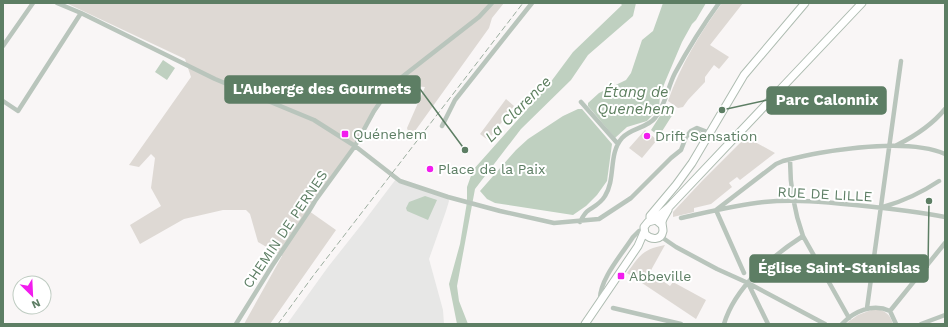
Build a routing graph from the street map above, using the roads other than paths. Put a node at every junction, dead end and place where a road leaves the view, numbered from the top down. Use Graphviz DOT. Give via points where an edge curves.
graph roads {
  1 [pos="33,3"];
  2 [pos="57,3"];
  3 [pos="492,3"];
  4 [pos="532,3"];
  5 [pos="719,3"];
  6 [pos="805,3"];
  7 [pos="859,3"];
  8 [pos="862,3"];
  9 [pos="81,13"];
  10 [pos="849,16"];
  11 [pos="3,46"];
  12 [pos="901,61"];
  13 [pos="3,101"];
  14 [pos="581,102"];
  15 [pos="945,109"];
  16 [pos="442,126"];
  17 [pos="710,132"];
  18 [pos="687,135"];
  19 [pos="706,140"];
  20 [pos="618,144"];
  21 [pos="897,145"];
  22 [pos="355,146"];
  23 [pos="890,146"];
  24 [pos="945,154"];
  25 [pos="790,160"];
  26 [pos="939,181"];
  27 [pos="794,200"];
  28 [pos="669,207"];
  29 [pos="882,208"];
  30 [pos="716,210"];
  31 [pos="681,218"];
  32 [pos="945,218"];
  33 [pos="652,220"];
  34 [pos="580,222"];
  35 [pos="662,225"];
  36 [pos="644,231"];
  37 [pos="660,236"];
  38 [pos="803,236"];
  39 [pos="651,239"];
  40 [pos="945,243"];
  41 [pos="638,246"];
  42 [pos="744,273"];
  43 [pos="748,283"];
  44 [pos="600,301"];
  45 [pos="613,308"];
  46 [pos="867,308"];
  47 [pos="890,311"];
  48 [pos="945,315"];
  49 [pos="848,318"];
  50 [pos="236,324"];
  51 [pos="585,324"];
  52 [pos="681,324"];
  53 [pos="724,324"];
  54 [pos="768,324"];
  55 [pos="825,324"];
  56 [pos="842,324"];
  57 [pos="896,324"];
  58 [pos="921,324"];
  1 -- 11 [label="street"];
  2 -- 9 [label="street"];
  3 -- 22 [label="street, CHEMIN DE PERNES" via="393,84 374,111"];
  4 -- 16 [label="street" via="455,100"];
  5 -- 20 [label="street" via="675,74 655,118 630,131"];
  6 -- 17 [label="main road" via="744,75"];
  7 -- 10 [label="main road"];
  8 -- 10 [label="main road"];
  9 -- 13 [label="street" via="18,111"];
  9 -- 22 [label="street" via="215,79 314,120"];
  10 -- 28 [label="main road"];
  12 -- 23 [label="street"];
  14 -- 20 [label="street"];
  15 -- 21 [label="street" via="918,134"];
  17 -- 18 [label="street" via="697,128"];
  17 -- 19 [label="main road"];
  18 -- 19 [label="street" via="698,133"];
  18 -- 34 [label="street" via="678,154 631,198 599,219"];
  19 -- 33 [label="main road" via="692,163 650,216"];
  20 -- 34 [label="street" via="605,196 595,207 588,210"];
  21 -- 23 [label="street"];
  21 -- 24 [label="street" via="935,150"];
  22 -- 34 [label="street" via="400,181 464,201 554,223"];
  22 -- 50 [label="street, CHEMIN DE PERNES" via="314,200"];
  23 -- 25 [label="street" via="833,150"];
  23 -- 29 [label="street"];
  25 -- 27 [label="street"];
  25 -- 30 [label="street" via="776,164"];
  26 -- 29 [label="street" via="903,202"];
  27 -- 29 [label="street, RUE DE LILLE"];
  27 -- 30 [label="street, RUE DE LILLE" via="751,203"];
  27 -- 38 [label="street"];
  28 -- 33 [label="main road"];
  28 -- 35 [label="main road"];
  29 -- 32 [label="street, RUE DE LILLE"];
  29 -- 46 [label="street"];
  30 -- 31 [label="street, RUE DE LILLE"];
  30 -- 42 [label="street"];
  33 -- 35 [label="main road"];
  33 -- 36 [label="main road" via="645,225"];
  35 -- 37 [label="main road" via="663,231"];
  36 -- 39 [label="main road"];
  36 -- 41 [label="main road"];
  36 -- 44 [label="street" via="639,231 633,237 605,280 601,288"];
  37 -- 39 [label="main road"];
  37 -- 43 [label="street" via="676,247"];
  38 -- 43 [label="street" via="771,259"];
  38 -- 49 [label="street"];
  39 -- 41 [label="main road"];
  40 -- 47 [label="street"];
  41 -- 44 [label="main road"];
  43 -- 53 [label="street" via="732,304"];
  43 -- 54 [label="street"];
  43 -- 55 [label="street"];
  44 -- 51 [label="main road"];
  45 -- 52 [label="street"];
  46 -- 47 [label="street" via="878,307"];
  46 -- 49 [label="street"];
  47 -- 57 [label="street"];
  48 -- 58 [label="street"];
  49 -- 56 [label="street"];
}
